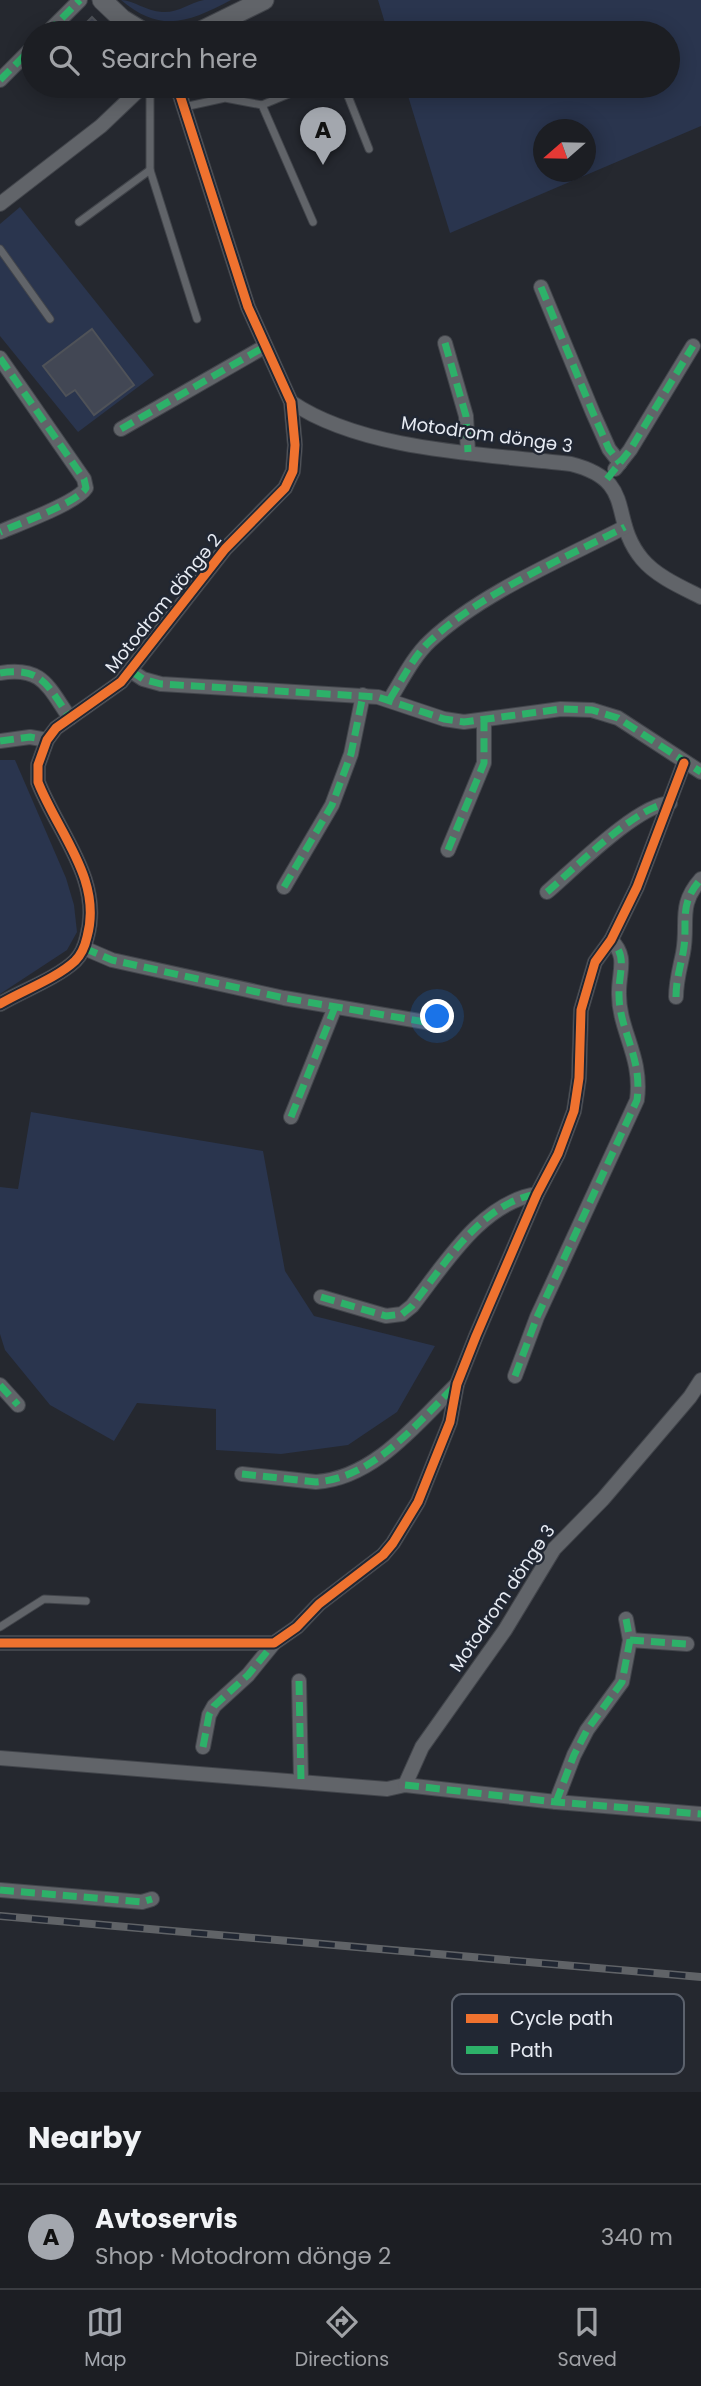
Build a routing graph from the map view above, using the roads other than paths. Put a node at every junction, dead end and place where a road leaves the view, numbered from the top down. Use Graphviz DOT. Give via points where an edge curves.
graph roads {
  1 [pos="80,0"];
  2 [pos="102,0"];
  3 [pos="264,0"];
  4 [pos="59,21"];
  5 [pos="125,21"];
  6 [pos="221,21"];
  7 [pos="21,59"];
  8 [pos="0,80"];
  9 [pos="130,98"];
  10 [pos="150,98"];
  11 [pos="181,98"];
  12 [pos="279,98"];
  13 [pos="349,98"];
  14 [pos="262,105"];
  15 [pos="184,107"];
  16 [pos="369,149"];
  17 [pos="150,170"];
  18 [pos="0,204"];
  19 [pos="79,222"];
  20 [pos="313,222"];
  21 [pos="0,249"];
  22 [pos="541,287"];
  23 [pos="50,318"];
  24 [pos="197,318"];
  25 [pos="444,343"];
  26 [pos="692,346"];
  27 [pos="264,348"];
  28 [pos="0,358"];
  29 [pos="291,402"];
  30 [pos="121,429"];
  31 [pos="468,452"];
  32 [pos="620,463"];
  33 [pos="607,479"];
  34 [pos="625,527"];
  35 [pos="0,533"];
  36 [pos="701,597"];
  37 [pos="131,671"];
  38 [pos="0,673"];
  39 [pos="363,695"];
  40 [pos="390,699"];
  41 [pos="70,718"];
  42 [pos="484,720"];
  43 [pos="47,740"];
  44 [pos="0,741"];
  45 [pos="684,763"];
  46 [pos="701,772"];
  47 [pos="670,803"];
  48 [pos="447,850"];
  49 [pos="701,879"];
  50 [pos="284,887"];
  51 [pos="547,892"];
  52 [pos="611,940"];
  53 [pos="85,948"];
  54 [pos="676,997"];
  55 [pos="0,1004"];
  56 [pos="335,1007"];
  57 [pos="443,1025"];
  58 [pos="291,1118"];
  59 [pos="537,1194"];
  60 [pos="321,1297"];
  61 [pos="515,1376"];
  62 [pos="701,1380"];
  63 [pos="457,1384"];
  64 [pos="0,1385"];
  65 [pos="18,1405"];
  66 [pos="242,1474"];
  67 [pos="86,1601"];
  68 [pos="626,1619"];
  69 [pos="0,1627"];
  70 [pos="630,1640"];
  71 [pos="0,1643"];
  72 [pos="274,1643"];
  73 [pos="687,1644"];
  74 [pos="299,1681"];
  75 [pos="203,1746"];
  76 [pos="0,1758"];
  77 [pos="301,1781"];
  78 [pos="405,1785"];
  79 [pos="556,1802"];
  80 [pos="701,1814"];
  81 [pos="0,1890"];
  82 [pos="152,1899"];
  1 -- 4 [label="street"];
  2 -- 5 [label="main road"];
  3 -- 6 [label="main road"];
  7 -- 8 [label="street"];
  9 -- 18 [label="street"];
  10 -- 17 [label="lane"];
  11 -- 15 [label="street, Motodrom döngə 2"];
  12 -- 14 [label="lane"];
  13 -- 16 [label="lane"];
  14 -- 15 [label="lane" via="225,98"];
  14 -- 20 [label="lane"];
  15 -- 27 [label="street, Motodrom döngə 2"];
  17 -- 19 [label="lane"];
  17 -- 24 [label="lane"];
  21 -- 23 [label="lane"];
  22 -- 32 [label="street" via="609,449"];
  25 -- 31 [label="street" via="466,416"];
  26 -- 32 [label="street"];
  27 -- 29 [label="street, Motodrom döngə 2"];
  27 -- 30 [label="street"];
  28 -- 35 [label="street" via="86,488 70,501"];
  29 -- 31 [label="street, Motodrom döngə 3" via="319,419 366,433 405,444"];
  29 -- 37 [label="street, Motodrom döngə 2" via="295,459 289,482 217,559"];
  31 -- 33 [label="street, Motodrom döngə 3" via="572,464"];
  32 -- 33 [label="street"];
  33 -- 34 [label="street"];
  34 -- 36 [label="street" via="643,560"];
  34 -- 40 [label="street" via="469,611 428,642"];
  37 -- 39 [label="street" via="161,684"];
  37 -- 41 [label="street, Motodrom döngə 2" via="108,694"];
  38 -- 41 [label="street" via="34,674"];
  39 -- 40 [label="street"];
  39 -- 50 [label="street" via="351,754 332,805"];
  40 -- 42 [label="street" via="444,719"];
  41 -- 43 [label="street, Motodrom döngə 2"];
  42 -- 45 [label="street" via="561,709 605,713"];
  42 -- 48 [label="street" via="484,763"];
  43 -- 44 [label="street"];
  43 -- 53 [label="street" via="38,765 38,782 87,881 92,905"];
  45 -- 46 [label="street"];
  45 -- 47 [label="street"];
  47 -- 51 [label="street" via="659,803 637,815"];
  47 -- 52 [label="street"];
  49 -- 54 [label="street" via="684,910 685,940"];
  52 -- 59 [label="street" via="595,962 581,1010 574,1111"];
  52 -- 61 [label="street" via="622,957 620,1007 636,1060 637,1100 537,1317"];
  53 -- 55 [label="street" via="66,968"];
  53 -- 56 [label="street" via="113,960"];
  56 -- 57 [label="street"];
  56 -- 58 [label="street"];
  59 -- 60 [label="street" via="507,1203 474,1229 401,1314 386,1316"];
  59 -- 63 [label="street"];
  62 -- 78 [label="street, Motodrom döngə 3" via="603,1499 554,1549 505,1630 422,1747"];
  63 -- 66 [label="street" via="364,1468 316,1482"];
  63 -- 72 [label="street" via="434,1467 393,1543"];
  64 -- 65 [label="street"];
  67 -- 69 [label="lane" via="44,1599"];
  68 -- 70 [label="street"];
  70 -- 73 [label="street"];
  70 -- 79 [label="street" via="622,1682 587,1730"];
  71 -- 72 [label="street"];
  72 -- 75 [label="street" via="214,1706"];
  74 -- 77 [label="street"];
  76 -- 77 [label="street"];
  77 -- 78 [label="street" via="387,1789"];
  78 -- 79 [label="street"];
  79 -- 80 [label="street"];
  81 -- 82 [label="street" via="142,1902"];
}
